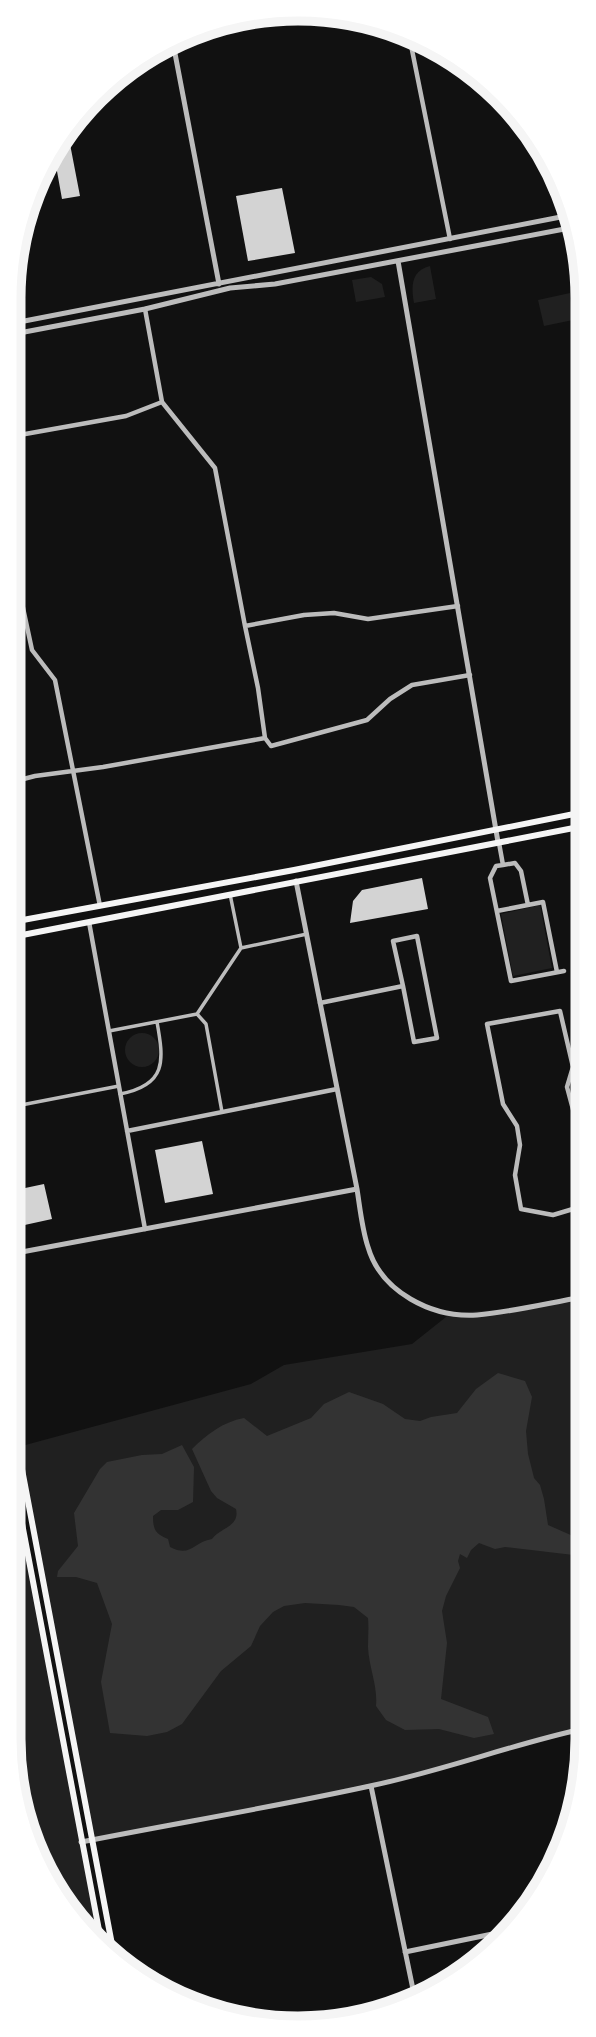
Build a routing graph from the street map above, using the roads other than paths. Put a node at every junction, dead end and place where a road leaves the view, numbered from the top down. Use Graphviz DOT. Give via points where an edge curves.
graph roads {
  1 [pos="411,45"];
  2 [pos="174,50"];
  3 [pos="563,217"];
  4 [pos="567,229"];
  5 [pos="450,239"];
  6 [pos="398,261"];
  7 [pos="219,284"];
  8 [pos="230,288"];
  9 [pos="145,309"];
  10 [pos="21,322"];
  11 [pos="21,333"];
  12 [pos="162,402"];
  13 [pos="21,435"];
  14 [pos="21,598"];
  15 [pos="458,606"];
  16 [pos="245,626"];
  17 [pos="470,675"];
  18 [pos="265,738"];
  19 [pos="73,771"];
  20 [pos="21,780"];
  21 [pos="575,814"];
  22 [pos="575,828"];
  23 [pos="496,829"];
  24 [pos="499,842"];
  25 [pos="503,865"];
  26 [pos="296,881"];
  27 [pos="230,894"];
  28 [pos="528,905"];
  29 [pos="100,906"];
  30 [pos="497,911"];
  31 [pos="21,920"];
  32 [pos="89,922"];
  33 [pos="307,934"];
  34 [pos="21,935"];
  35 [pos="241,948"];
  36 [pos="564,971"];
  37 [pos="557,972"];
  38 [pos="403,986"];
  39 [pos="320,1003"];
  40 [pos="197,1014"];
  41 [pos="157,1022"];
  42 [pos="109,1031"];
  43 [pos="119,1086"];
  44 [pos="337,1089"];
  45 [pos="120,1094"];
  46 [pos="21,1105"];
  47 [pos="575,1105"];
  48 [pos="222,1112"];
  49 [pos="127,1131"];
  50 [pos="357,1189"];
  51 [pos="575,1208"];
  52 [pos="145,1229"];
  53 [pos="21,1252"];
  54 [pos="575,1298"];
  55 [pos="21,1465"];
  56 [pos="21,1519"];
  57 [pos="575,1730"];
  58 [pos="371,1786"];
  59 [pos="91,1840"];
  60 [pos="81,1842"];
  61 [pos="99,1932"];
  62 [pos="496,1933"];
  63 [pos="112,1944"];
  64 [pos="405,1952"];
  65 [pos="413,1991"];
  1 -- 5 [label="street"];
  2 -- 7 [label="street"];
  3 -- 5 [label="street"];
  4 -- 6 [label="street"];
  5 -- 7 [label="street"];
  6 -- 8 [label="street"];
  6 -- 15 [label="street"];
  7 -- 8 [label="street"];
  7 -- 10 [label="street"];
  8 -- 9 [label="street"];
  9 -- 11 [label="street"];
  9 -- 12 [label="street"];
  12 -- 13 [label="street" via="126,416"];
  12 -- 16 [label="street" via="215,468"];
  14 -- 19 [label="street" via="32,650 55,680"];
  15 -- 16 [label="street" via="368,619 334,613 304,615"];
  15 -- 17 [label="street"];
  16 -- 18 [label="street"];
  17 -- 18 [label="street" via="412,685 367,720 271,746"];
  17 -- 23 [label="street"];
  18 -- 19 [label="street"];
  19 -- 20 [label="street"];
  19 -- 29 [label="street"];
  21 -- 23 [label="main road"];
  22 -- 24 [label="main road"];
  23 -- 24 [label="street"];
  23 -- 29 [label="main road"];
  24 -- 25 [label="street"];
  24 -- 26 [label="main road"];
  25 -- 28 [label="street" via="515,863 522,872"];
  25 -- 30 [label="street" via="496,866 490,878"];
  26 -- 27 [label="main road"];
  26 -- 33 [label="street"];
  27 -- 32 [label="main road"];
  27 -- 35 [label="street"];
  28 -- 30 [label="street"];
  28 -- 37 [label="street" via="543,902"];
  29 -- 31 [label="main road"];
  30 -- 37 [label="street" via="511,981"];
  32 -- 34 [label="main road"];
  32 -- 42 [label="street"];
  33 -- 35 [label="street"];
  33 -- 39 [label="street"];
  35 -- 40 [label="street"];
  36 -- 37 [label="street"];
  38 -- 38 [label="street" via="414,1042 437,1038 417,936 393,940"];
  38 -- 39 [label="street"];
  39 -- 44 [label="street"];
  40 -- 41 [label="street"];
  40 -- 48 [label="street" via="206,1024"];
  41 -- 42 [label="street"];
  41 -- 45 [label="street" via="160,1072 150,1083"];
  42 -- 43 [label="street"];
  43 -- 45 [label="street"];
  43 -- 46 [label="street"];
  44 -- 48 [label="street"];
  44 -- 50 [label="street"];
  45 -- 49 [label="street"];
  47 -- 51 [label="street" via="567,1087 573,1067 560,1011 487,1024 503,1104 517,1126 520,1145 515,1175 521,1209 554,1215"];
  48 -- 49 [label="street"];
  49 -- 52 [label="street"];
  50 -- 52 [label="street"];
  50 -- 54 [label="street" via="368,1249 385,1280 410,1300 451,1313 476,1315"];
  52 -- 53 [label="street"];
  55 -- 59 [label="main road"];
  56 -- 60 [label="main road"];
  57 -- 58 [label="street"];
  58 -- 59 [label="street"];
  58 -- 64 [label="street"];
  59 -- 60 [label="street"];
  59 -- 63 [label="main road"];
  60 -- 61 [label="main road"];
  62 -- 64 [label="street"];
  64 -- 65 [label="street"];
}
